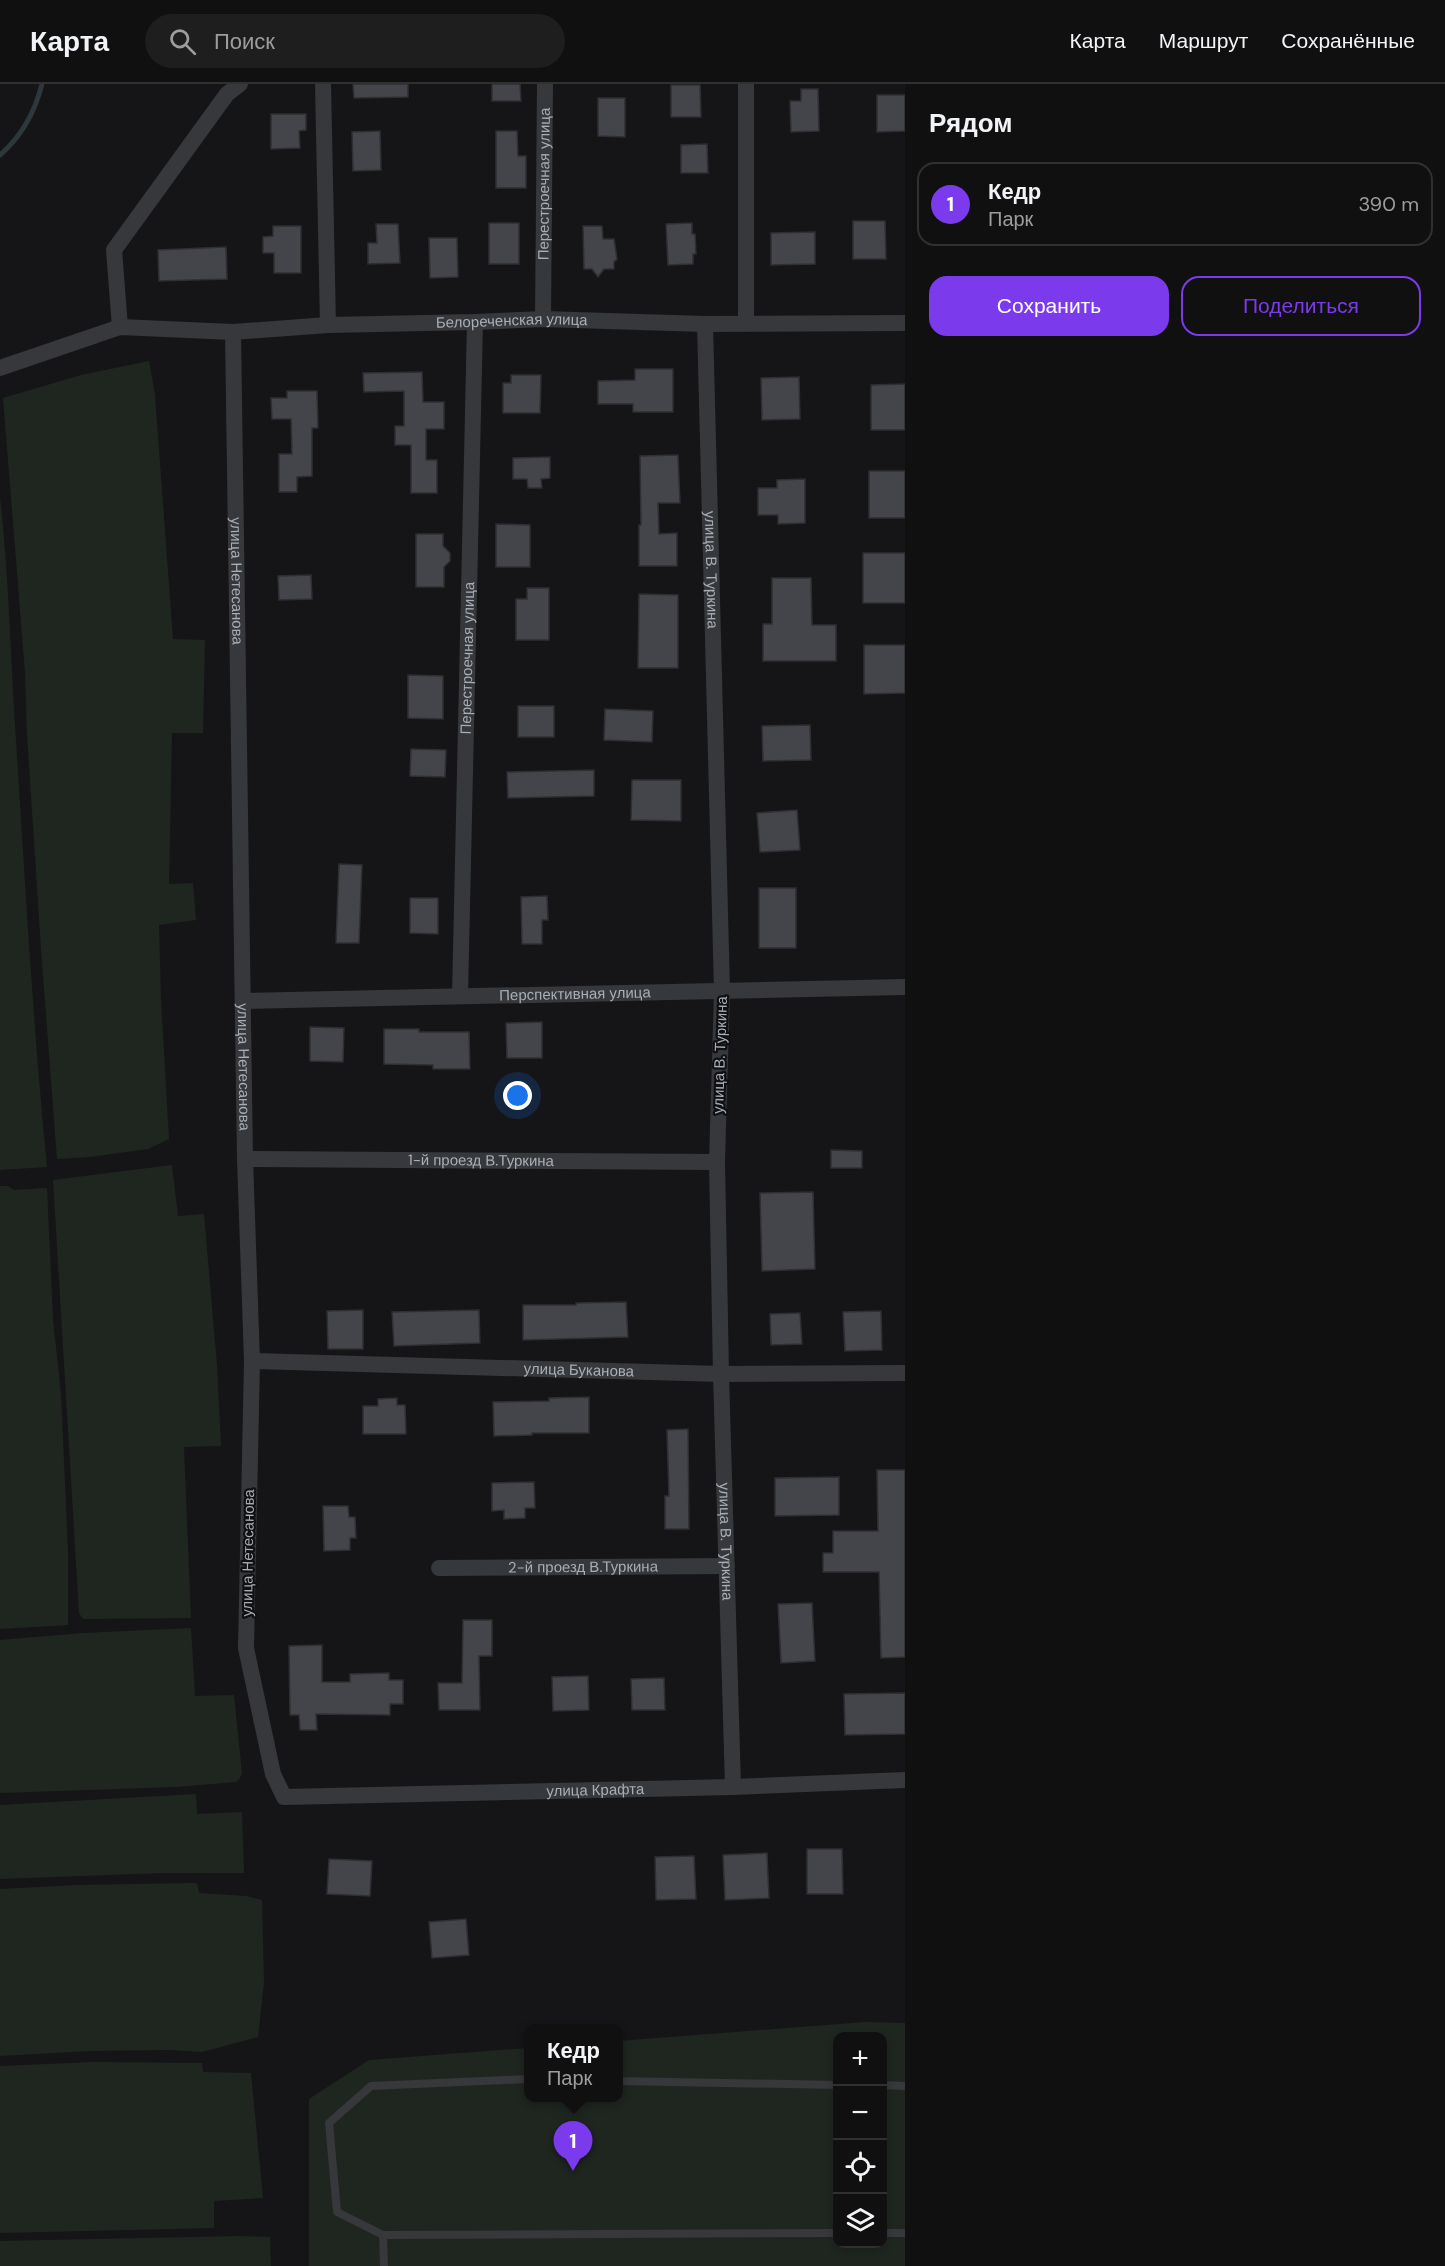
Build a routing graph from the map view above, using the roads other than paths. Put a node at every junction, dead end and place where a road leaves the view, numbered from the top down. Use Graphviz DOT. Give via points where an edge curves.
graph roads {
  1 [pos="240,84"];
  2 [pos="323,84"];
  3 [pos="545,84"];
  4 [pos="746,84"];
  5 [pos="543,319"];
  6 [pos="475,322"];
  7 [pos="746,323"];
  8 [pos="905,323"];
  9 [pos="705,324"];
  10 [pos="328,325"];
  11 [pos="120,327"];
  12 [pos="233,332"];
  13 [pos="0,368"];
  14 [pos="905,987"];
  15 [pos="722,991"];
  16 [pos="460,996"];
  17 [pos="243,1001"];
  18 [pos="246,1159"];
  19 [pos="717,1162"];
  20 [pos="252,1361"];
  21 [pos="905,1372"];
  22 [pos="721,1374"];
  23 [pos="727,1566"];
  24 [pos="439,1568"];
  25 [pos="905,1780"];
  26 [pos="733,1787"];
  27 [pos="284,1797"];
  28 [pos="524,2079"];
  29 [pos="623,2081"];
  30 [pos="833,2085"];
  31 [pos="887,2085"];
  32 [pos="905,2086"];
  33 [pos="833,2233"];
  34 [pos="887,2233"];
  35 [pos="905,2233"];
  36 [pos="383,2235"];
  37 [pos="384,2266"];
  1 -- 11 [label="street" via="227,94 114,250"];
  2 -- 10 [label="street"];
  3 -- 5 [label="street, Перестроечная улица"];
  4 -- 7 [label="street"];
  5 -- 6 [label="street, Белореченская улица"];
  5 -- 9 [label="street, Белореченская улица"];
  6 -- 10 [label="street, Белореченская улица"];
  6 -- 16 [label="street, Перестроечная улица"];
  7 -- 8 [label="street, Белореченская улица"];
  7 -- 9 [label="street, Белореченская улица"];
  9 -- 15 [label="street, улица В. Туркина"];
  10 -- 12 [label="street, Белореченская улица"];
  11 -- 12 [label="street, Белореченская улица"];
  11 -- 13 [label="street"];
  12 -- 17 [label="street, улица Нетесанова"];
  14 -- 15 [label="street, Перспективная улица"];
  15 -- 16 [label="street, Перспективная улица"];
  15 -- 19 [label="street, улица В. Туркина"];
  16 -- 17 [label="street, Перспективная улица"];
  17 -- 18 [label="street, улица Нетесанова"];
  18 -- 19 [label="street, 1-й проезд В.Туркина"];
  18 -- 20 [label="street, улица Нетесанова"];
  19 -- 22 [label="street, улица В. Туркина"];
  20 -- 22 [label="street, улица Буканова"];
  20 -- 27 [label="street, улица Нетесанова" via="246,1648 273,1774"];
  21 -- 22 [label="street, улица Буканова"];
  22 -- 23 [label="street, улица В. Туркина"];
  23 -- 24 [label="street, 2-й проезд В.Туркина"];
  23 -- 26 [label="street, улица В. Туркина"];
  25 -- 26 [label="street, улица Крафта"];
  26 -- 27 [label="street, улица Крафта"];
  28 -- 36 [label="lane" via="371,2086 329,2123 337,2212"];
  29 -- 30 [label="lane"];
  31 -- 32 [label="lane"];
  33 -- 36 [label="lane"];
  34 -- 35 [label="lane"];
  36 -- 37 [label="lane"];
}
